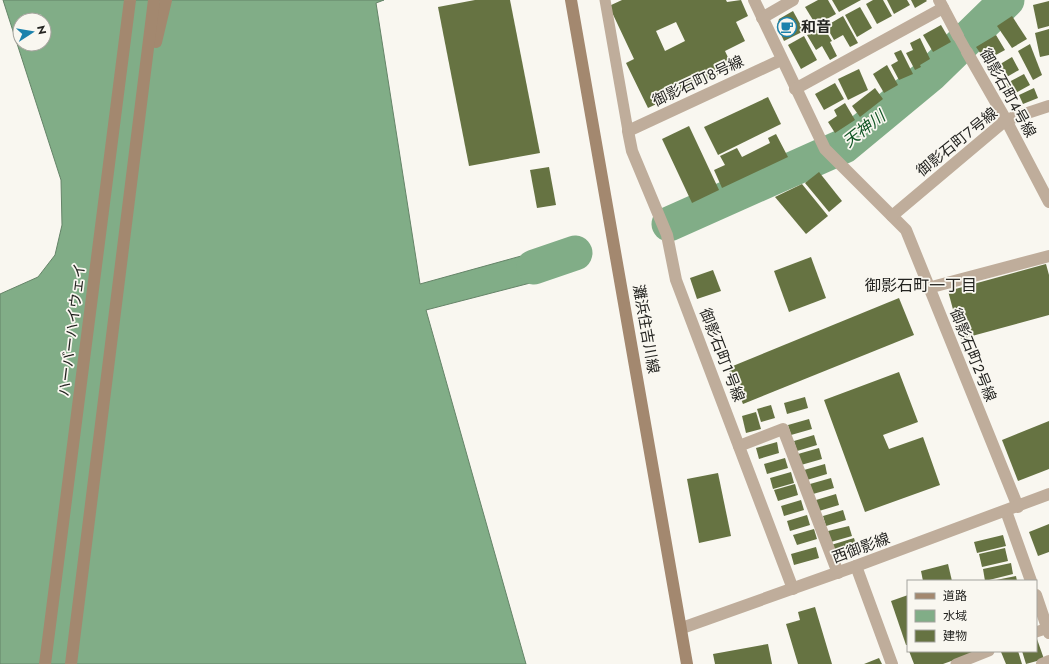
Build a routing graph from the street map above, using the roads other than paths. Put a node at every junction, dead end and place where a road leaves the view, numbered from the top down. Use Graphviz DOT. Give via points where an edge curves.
graph roads {
  1 [pos="125,0"];
  2 [pos="130,0"];
  3 [pos="154,0"];
  4 [pos="166,0"];
  5 [pos="571,0"];
  6 [pos="605,0"];
  7 [pos="754,0"];
  8 [pos="793,0"];
  9 [pos="941,4"];
  10 [pos="762,18"];
  11 [pos="958,36"];
  12 [pos="967,52"];
  13 [pos="781,60"];
  14 [pos="796,89"];
  15 [pos="119,90"];
  16 [pos="143,94"];
  17 [pos="1049,106"];
  18 [pos="1006,120"];
  19 [pos="628,131"];
  20 [pos="1049,202"];
  21 [pos="892,216"];
  22 [pos="1049,256"];
  23 [pos="928,288"];
  24 [pos="739,446"];
  25 [pos="1049,494"];
  26 [pos="1012,509"];
  27 [pos="856,566"];
  28 [pos="838,573"];
  29 [pos="1031,580"];
  30 [pos="793,589"];
  31 [pos="1037,598"];
  32 [pos="682,628"];
  33 [pos="1048,630"];
  34 [pos="1037,632"];
  35 [pos="986,652"];
  36 [pos="1049,661"];
  37 [pos="45,664"];
  38 [pos="71,664"];
  39 [pos="688,664"];
  40 [pos="892,664"];
  41 [pos="956,664"];
  42 [pos="1042,664"];
  1 -- 15 [label="street"];
  2 -- 15 [label="street, ハーバーハイウェイ"];
  3 -- 16 [label="street"];
  4 -- 16 [label="street"];
  5 -- 32 [label="street, 灘浜住吉川線"];
  6 -- 19 [label="lane"];
  7 -- 10 [label="street, 御影石町２号線"];
  8 -- 10 [label="street"];
  9 -- 11 [label="street, 御影石町４号線"];
  9 -- 14 [label="street"];
  10 -- 13 [label="street, 御影石町２号線"];
  11 -- 12 [label="lane, 御影石町４号線"];
  12 -- 18 [label="street, 御影石町４号線"];
  13 -- 14 [label="street, 御影石町２号線"];
  13 -- 19 [label="street, 御影石町８号線"];
  14 -- 21 [label="street, 御影石町２号線" via="825,149"];
  15 -- 37 [label="street, ハーバーハイウェイ"];
  16 -- 38 [label="street"];
  17 -- 18 [label="street, 御影石町７号線"];
  18 -- 20 [label="street, 御影石町４号線"];
  18 -- 21 [label="street, 御影石町７号線"];
  19 -- 24 [label="street, 御影石町１号線" via="632,151 667,235 676,280"];
  21 -- 23 [label="street, 御影石町２号線" via="906,230"];
  22 -- 23 [label="street"];
  23 -- 26 [label="street, 御影石町２号線"];
  24 -- 28 [label="street" via="783,430"];
  24 -- 30 [label="street, 御影石町１号線"];
  25 -- 26 [label="street, 西御影線"];
  26 -- 27 [label="street, 西御影線"];
  26 -- 29 [label="street, 御影石町２号線"];
  27 -- 28 [label="street, 西御影線"];
  27 -- 40 [label="street"];
  28 -- 30 [label="street, 西御影線"];
  30 -- 32 [label="street, 西御影線"];
  31 -- 33 [label="street"];
  32 -- 39 [label="street, 灘浜住吉川線"];
  33 -- 34 [label="lane"];
  35 -- 41 [label="lane"];
  36 -- 42 [label="street"];
}
